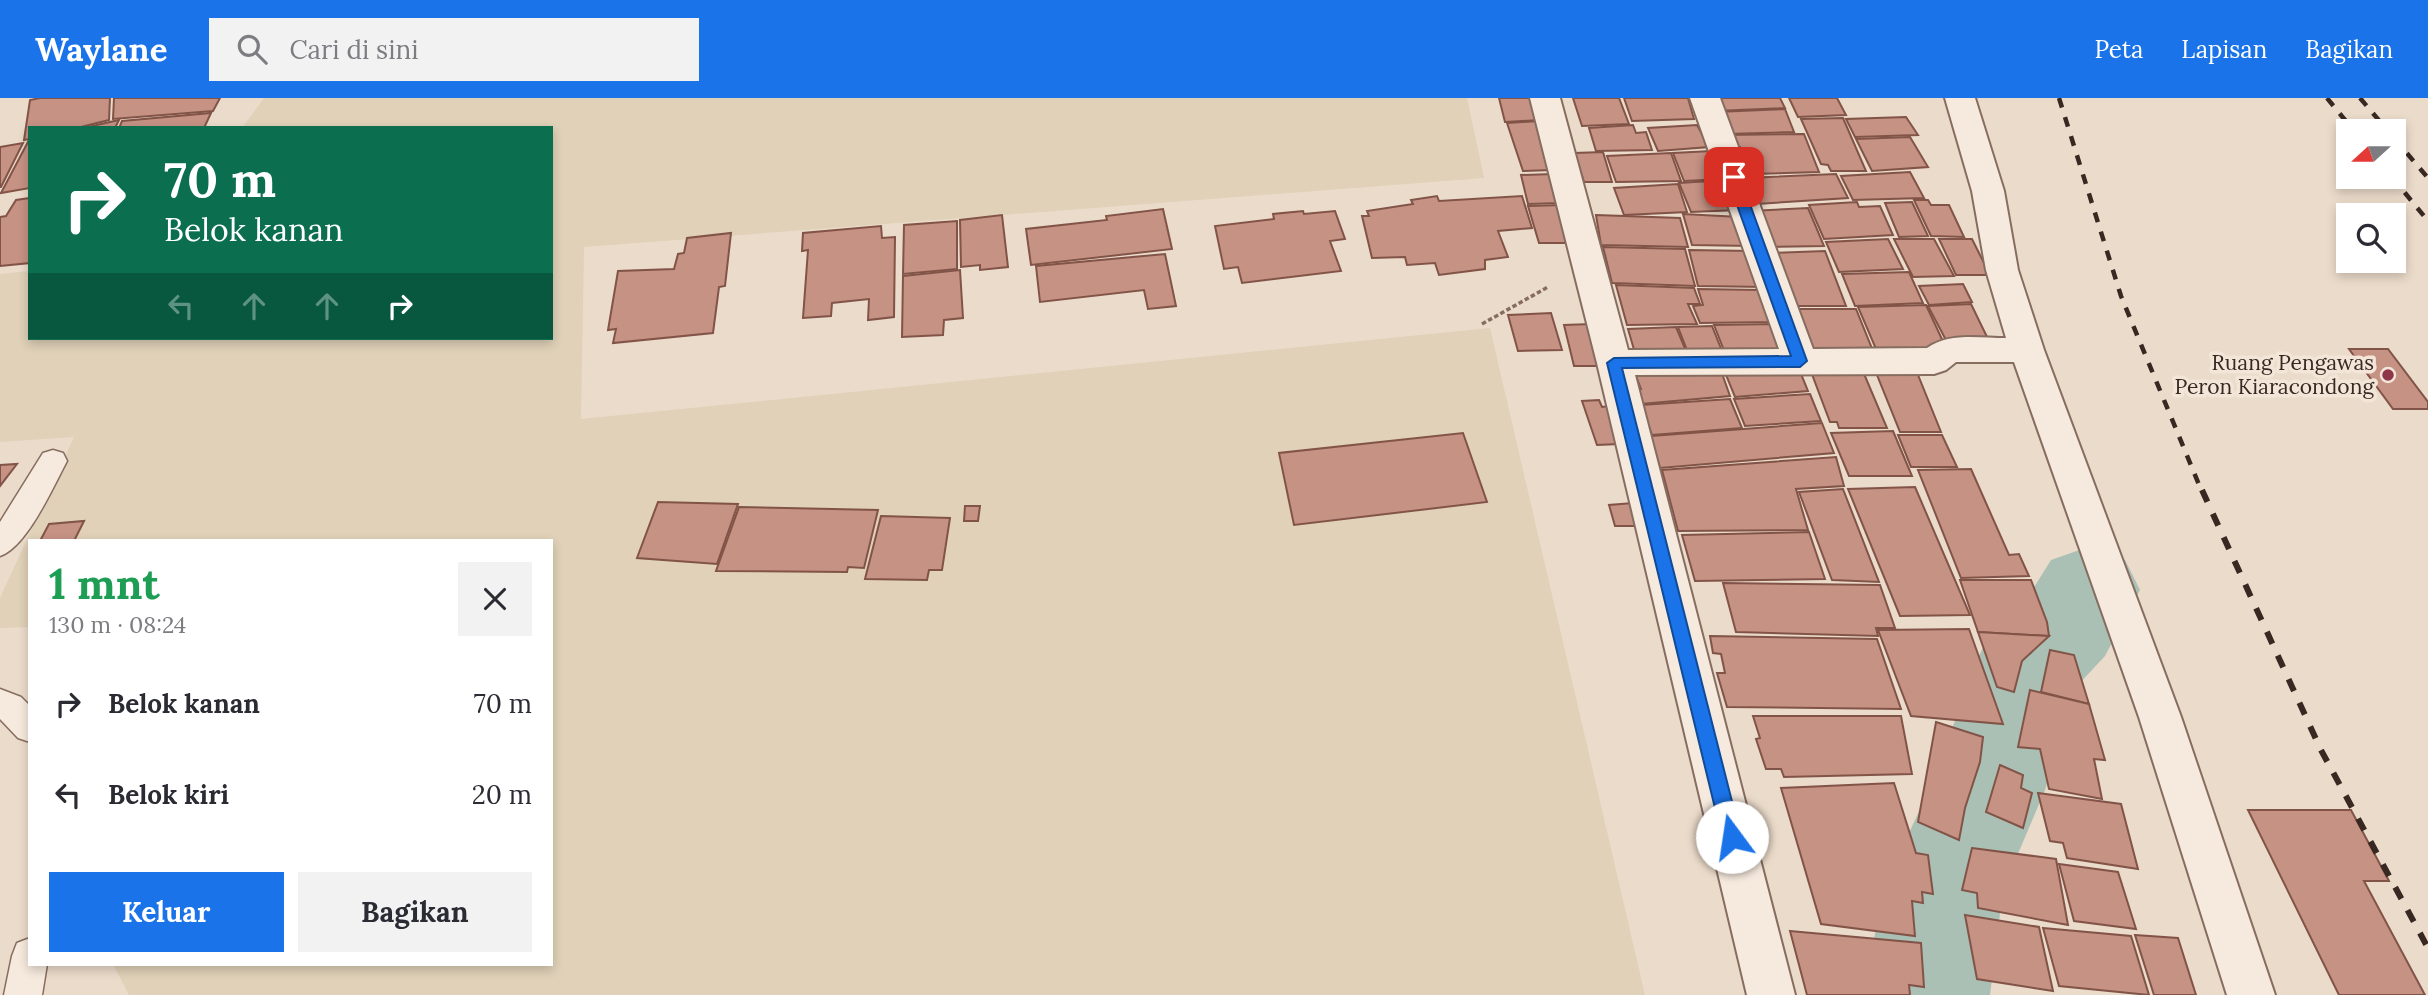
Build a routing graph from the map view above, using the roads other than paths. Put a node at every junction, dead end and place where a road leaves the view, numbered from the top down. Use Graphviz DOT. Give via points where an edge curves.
graph roads {
  1 [pos="1545,98"];
  2 [pos="1705,98"];
  3 [pos="1959,98"];
  4 [pos="2027,349"];
  5 [pos="1800,361"];
  6 [pos="1614,363"];
  7 [pos="53,461"];
  8 [pos="0,544"];
  9 [pos="0,703"];
  10 [pos="28,726"];
  11 [pos="28,966"];
  12 [pos="23,995"];
  13 [pos="1771,995"];
  14 [pos="2251,995"];
  1 -- 6 [label="street"];
  2 -- 5 [label="street"];
  3 -- 4 [label="street" via="1988,191 2002,270"];
  4 -- 5 [label="street" via="1953,350 1934,361"];
  4 -- 14 [label="street" via="2160,717"];
  5 -- 6 [label="street"];
  6 -- 13 [label="street"];
  7 -- 8 [label="lane"];
  9 -- 10 [label="lane"];
  11 -- 12 [label="lane"];
}
